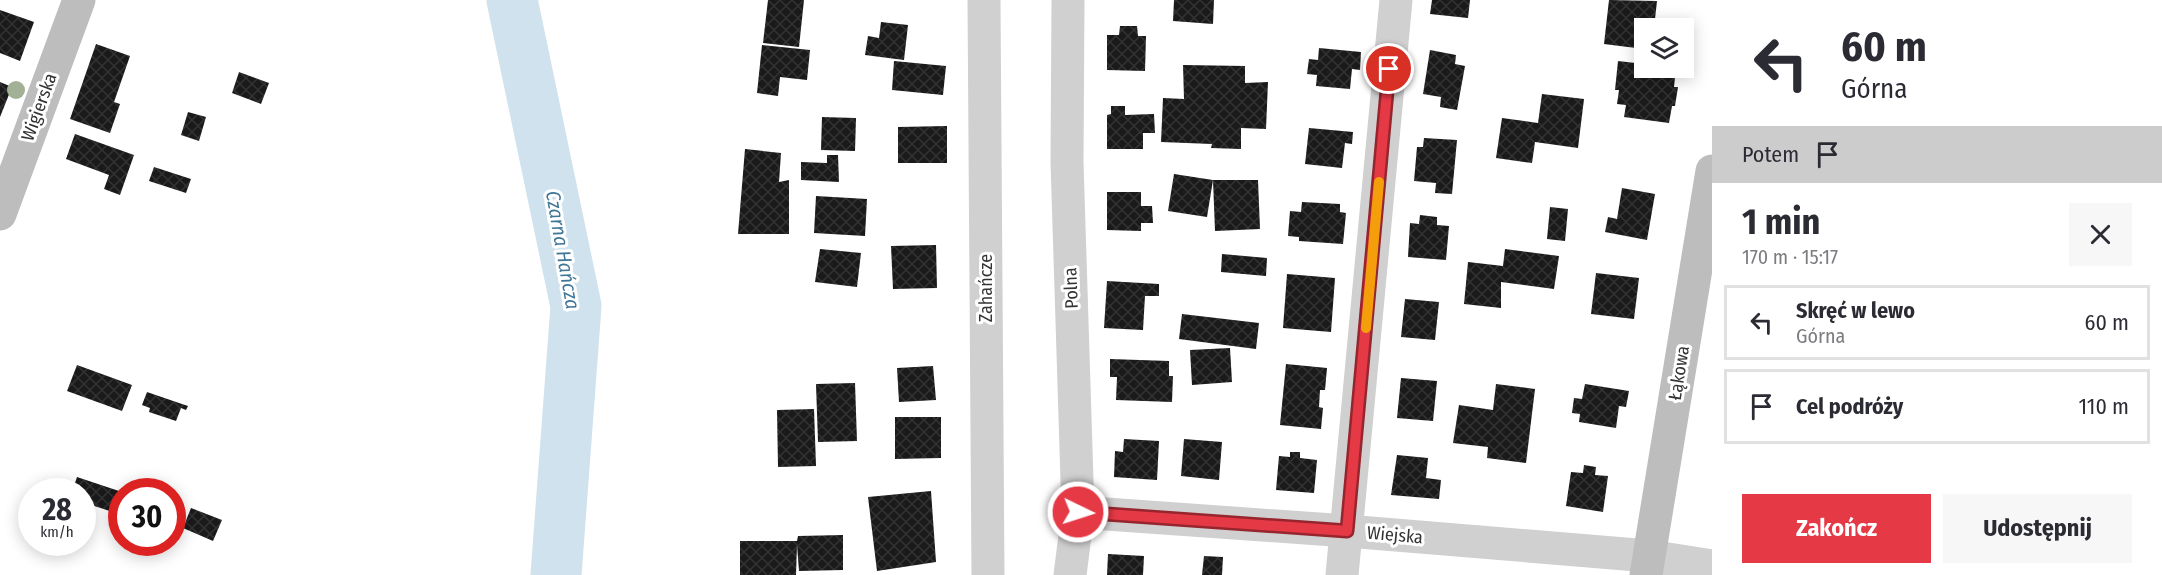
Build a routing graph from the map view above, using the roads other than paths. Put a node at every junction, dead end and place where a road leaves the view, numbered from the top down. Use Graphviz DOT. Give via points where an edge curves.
graph roads {
  1 [pos="79,0"];
  2 [pos="984,0"];
  3 [pos="1068,0"];
  4 [pos="1396,0"];
  5 [pos="1712,171"];
  6 [pos="0,214"];
  7 [pos="1078,512"];
  8 [pos="1347,531"];
  9 [pos="1648,566"];
  10 [pos="1712,566"];
  11 [pos="988,575"];
  12 [pos="1070,575"];
  13 [pos="1342,575"];
  1 -- 6 [label="street, Wigierska"];
  2 -- 11 [label="street, Zahańcze"];
  3 -- 7 [label="street, Polna" via="1067,162"];
  4 -- 8 [label="street"];
  5 -- 9 [label="street, Łąkowa"];
  7 -- 8 [label="street, Wiejska"];
  7 -- 12 [label="street, Polna"];
  8 -- 9 [label="street, Wiejska"];
  8 -- 13 [label="street"];
  9 -- 10 [label="street, Wiejska"];
}
